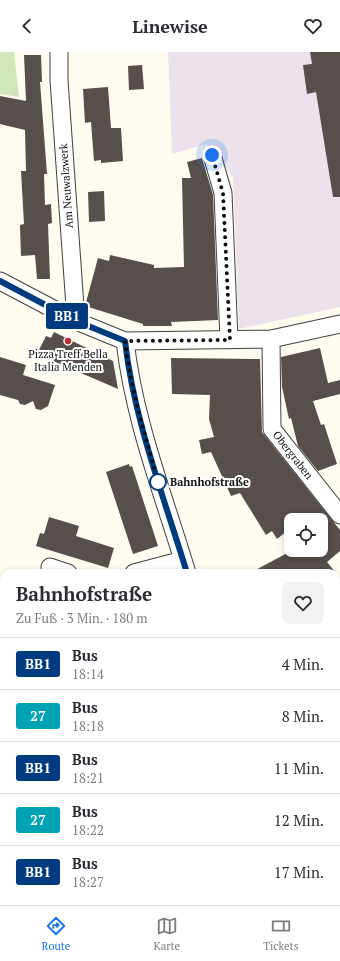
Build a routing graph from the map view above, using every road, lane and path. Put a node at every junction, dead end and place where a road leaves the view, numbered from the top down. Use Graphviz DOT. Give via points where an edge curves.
graph roads {
  1 [pos="59,52"];
  2 [pos="212,155"];
  3 [pos="0,281"];
  4 [pos="76,321"];
  5 [pos="340,324"];
  6 [pos="271,339"];
  7 [pos="230,340"];
  8 [pos="125,341"];
  9 [pos="340,515"];
  10 [pos="185,566"];
  11 [pos="50,567"];
  12 [pos="56,569"];
  13 [pos="163,569"];
  1 -- 4 [label="street, Am Neuwalzwerk"];
  2 -- 7 [label="street" via="223,193"];
  3 -- 4 [label="street"];
  4 -- 8 [label="street"];
  5 -- 6 [label="street"];
  6 -- 7 [label="street"];
  6 -- 9 [label="street, Obergraben" via="272,430"];
  7 -- 8 [label="street"];
  8 -- 10 [label="street" via="129,375 139,417"];
  10 -- 13 [label="street"];
  11 -- 12 [label="street"];
}
